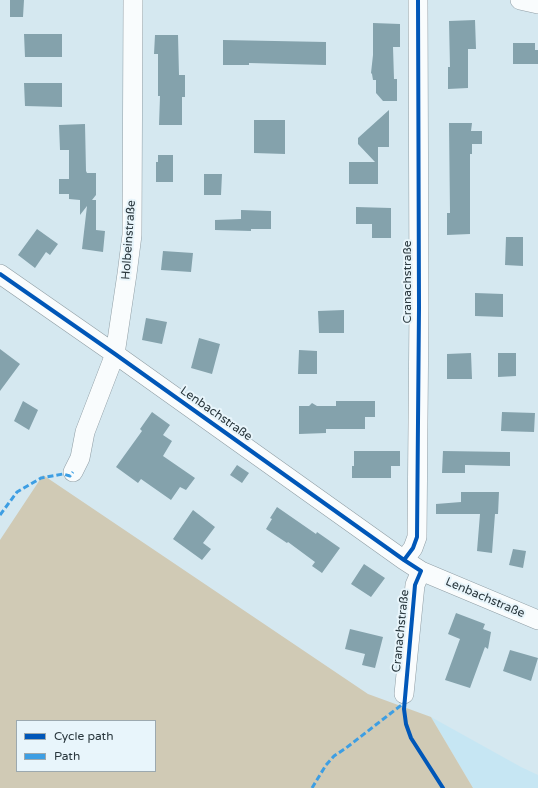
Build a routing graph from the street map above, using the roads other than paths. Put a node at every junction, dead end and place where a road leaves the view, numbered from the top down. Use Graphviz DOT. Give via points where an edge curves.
graph roads {
  1 [pos="133,0"];
  2 [pos="418,0"];
  3 [pos="520,0"];
  4 [pos="538,4"];
  5 [pos="0,274"];
  6 [pos="115,354"];
  7 [pos="73,472"];
  8 [pos="404,560"];
  9 [pos="421,571"];
  10 [pos="538,620"];
  11 [pos="404,694"];
  1 -- 6 [label="street, Holbeinstraße" via="132,234"];
  2 -- 8 [label="street, Cranachstraße" via="417,537 414,548"];
  3 -- 4 [label="street"];
  5 -- 6 [label="street, Lenbachstraße"];
  6 -- 7 [label="street, Holbeinstraße" via="85,432 80,458"];
  6 -- 8 [label="street, Lenbachstraße"];
  8 -- 9 [label="street, Lenbachstraße"];
  9 -- 10 [label="street, Lenbachstraße"];
  9 -- 11 [label="street, Cranachstraße" via="415,585"];
}
